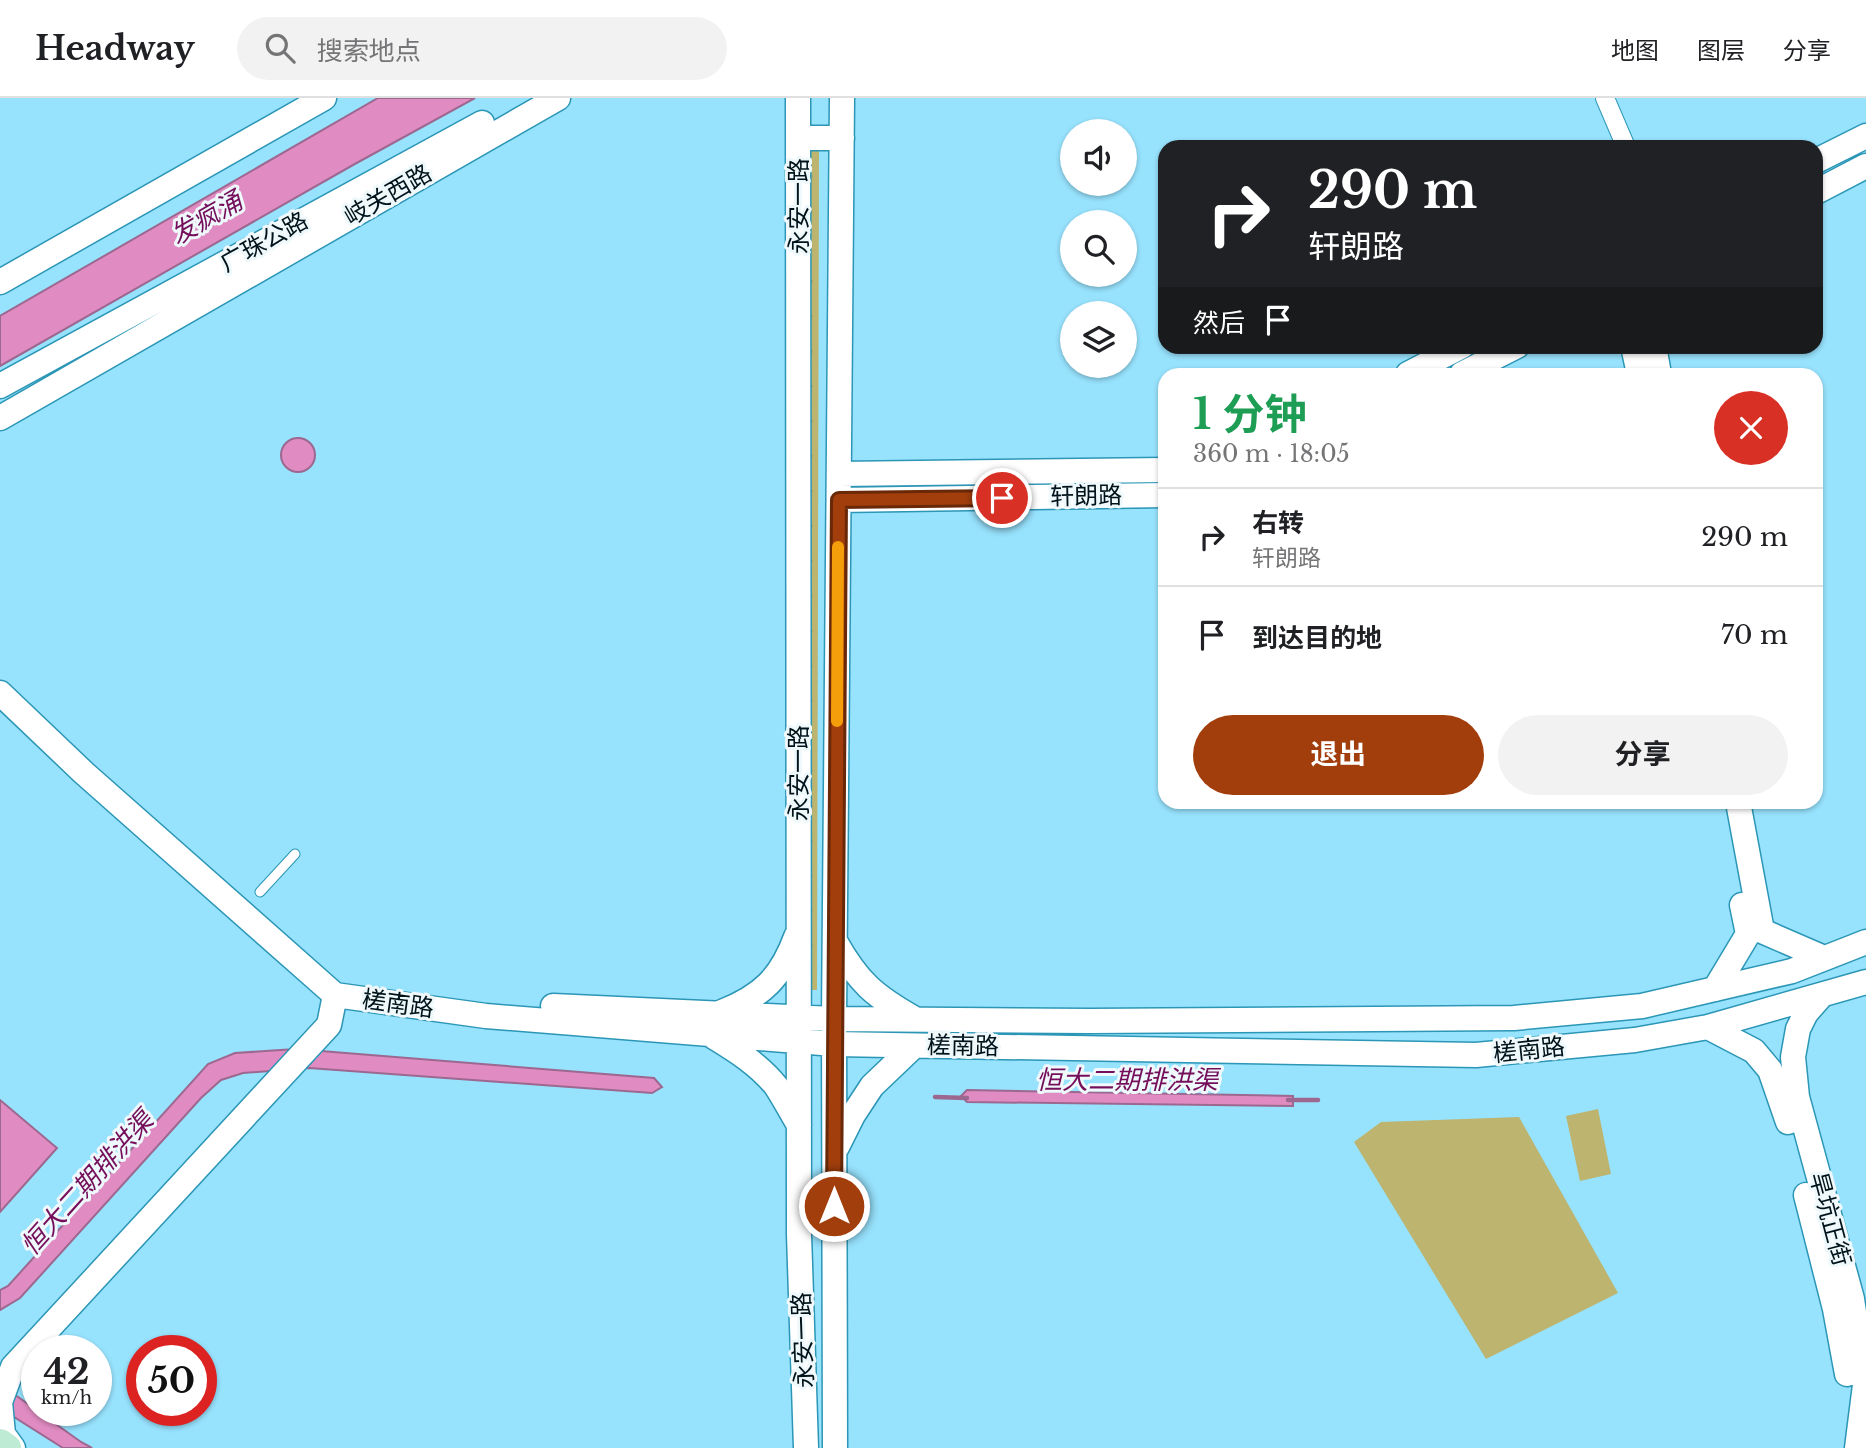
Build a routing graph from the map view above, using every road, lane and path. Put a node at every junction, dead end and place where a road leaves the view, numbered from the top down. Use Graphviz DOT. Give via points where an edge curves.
graph roads {
  1 [pos="324,98"];
  2 [pos="527,98"];
  3 [pos="558,98"];
  4 [pos="798,98"];
  5 [pos="842,98"];
  6 [pos="1605,98"];
  7 [pos="1866,136"];
  8 [pos="799,138"];
  9 [pos="842,138"];
  10 [pos="1623,140"];
  11 [pos="1823,158"];
  12 [pos="1866,166"];
  13 [pos="1823,188"];
  14 [pos="0,282"];
  15 [pos="1447,354"];
  16 [pos="1501,354"];
  17 [pos="1420,368"];
  18 [pos="1474,368"];
  19 [pos="0,386"];
  20 [pos="0,418"];
  21 [pos="1158,470"];
  22 [pos="839,474"];
  23 [pos="1158,495"];
  24 [pos="839,500"];
  25 [pos="0,694"];
  26 [pos="1723,809"];
  27 [pos="1739,809"];
  28 [pos="295,854"];
  29 [pos="260,892"];
  30 [pos="799,929"];
  31 [pos="835,940"];
  32 [pos="1866,942"];
  33 [pos="1825,958"];
  34 [pos="1866,982"];
  35 [pos="1716,989"];
  36 [pos="335,995"];
  37 [pos="1820,997"];
  38 [pos="800,1017"];
  39 [pos="834,1018"];
  40 [pos="1433,1018"];
  41 [pos="915,1019"];
  42 [pos="714,1024"];
  43 [pos="1708,1027"];
  44 [pos="799,1042"];
  45 [pos="834,1044"];
  46 [pos="914,1046"];
  47 [pos="1433,1055"];
  48 [pos="799,1125"];
  49 [pos="834,1152"];
  50 [pos="799,1234"];
  51 [pos="834,1314"];
  52 [pos="0,1360"];
  53 [pos="0,1443"];
  54 [pos="7,1448"];
  55 [pos="13,1448"];
  56 [pos="791,1448"];
  57 [pos="806,1448"];
  58 [pos="835,1448"];
  59 [pos="847,1448"];
  60 [pos="1840,1448"];
  61 [pos="1857,1448"];
  1 -- 14 [label="main road"];
  2 -- 19 [label="main road, 广珠公路"];
  3 -- 20 [label="main road, 岐关西路"];
  4 -- 8 [label="main road, 永安一路"];
  5 -- 9 [label="main road, 永安一路"];
  6 -- 10 [label="street"];
  7 -- 11 [label="main road"];
  8 -- 9 [label="main road"];
  8 -- 30 [label="main road, 永安一路"];
  9 -- 22 [label="main road, 永安一路"];
  12 -- 13 [label="main road"];
  15 -- 17 [label="main road"];
  16 -- 18 [label="main road"];
  21 -- 22 [label="main road, 轩朗路"];
  22 -- 24 [label="main road, 永安一路"];
  23 -- 24 [label="main road, 轩朗路"];
  24 -- 31 [label="main road, 永安一路"];
  25 -- 36 [label="main road"];
  26 -- 35 [label="main road" via="1748,934"];
  27 -- 33 [label="main road" via="1762,931"];
  28 -- 29 [label="lane"];
  30 -- 38 [label="main road, 永安一路"];
  30 -- 42 [label="main road" via="776,976 761,993"];
  31 -- 39 [label="main road, 永安一路"];
  31 -- 41 [label="main road" via="865,986"];
  32 -- 33 [label="main road, 槎南路"];
  33 -- 35 [label="main road, 槎南路"];
  34 -- 37 [label="main road, 槎南路"];
  35 -- 40 [label="main road, 槎南路" via="1642,1006 1514,1018"];
  36 -- 42 [label="main road, 槎南路"];
  36 -- 52 [label="main road"];
  36 -- 55 [label="main road" via="329,1025 13,1367 1,1402 3,1434"];
  37 -- 43 [label="main road, 槎南路"];
  37 -- 61 [label="main road, 旱坑正街" via="1798,1029 1793,1056 1797,1097 1852,1300 1865,1385"];
  38 -- 39 [label="main road, 槎南路"];
  38 -- 42 [label="main road, 槎南路"];
  38 -- 44 [label="main road, 永安一路"];
  39 -- 41 [label="main road, 槎南路"];
  39 -- 45 [label="main road, 永安一路"];
  40 -- 41 [label="main road, 槎南路"];
  40 -- 47 [label="main road"];
  42 -- 44 [label="main road, 槎南路"];
  42 -- 48 [label="main road" via="776,1086"];
  43 -- 47 [label="main road, 槎南路" via="1622,1041"];
  43 -- 60 [label="main road, 旱坑正街" via="1754,1051 1770,1070 1784,1105 1850,1389"];
  44 -- 45 [label="main road, 槎南路"];
  44 -- 48 [label="main road, 永安一路"];
  45 -- 46 [label="main road, 槎南路"];
  45 -- 49 [label="main road, 永安一路"];
  46 -- 47 [label="main road, 槎南路"];
  46 -- 49 [label="main road" via="872,1086"];
  48 -- 50 [label="main road, 永安一路"];
  49 -- 51 [label="main road, 永安一路"];
  50 -- 56 [label="main road" via="792,1302"];
  50 -- 57 [label="main road, 永安一路"];
  51 -- 58 [label="main road, 永安一路"];
  51 -- 59 [label="main road"];
  53 -- 54 [label="main road"];
}
